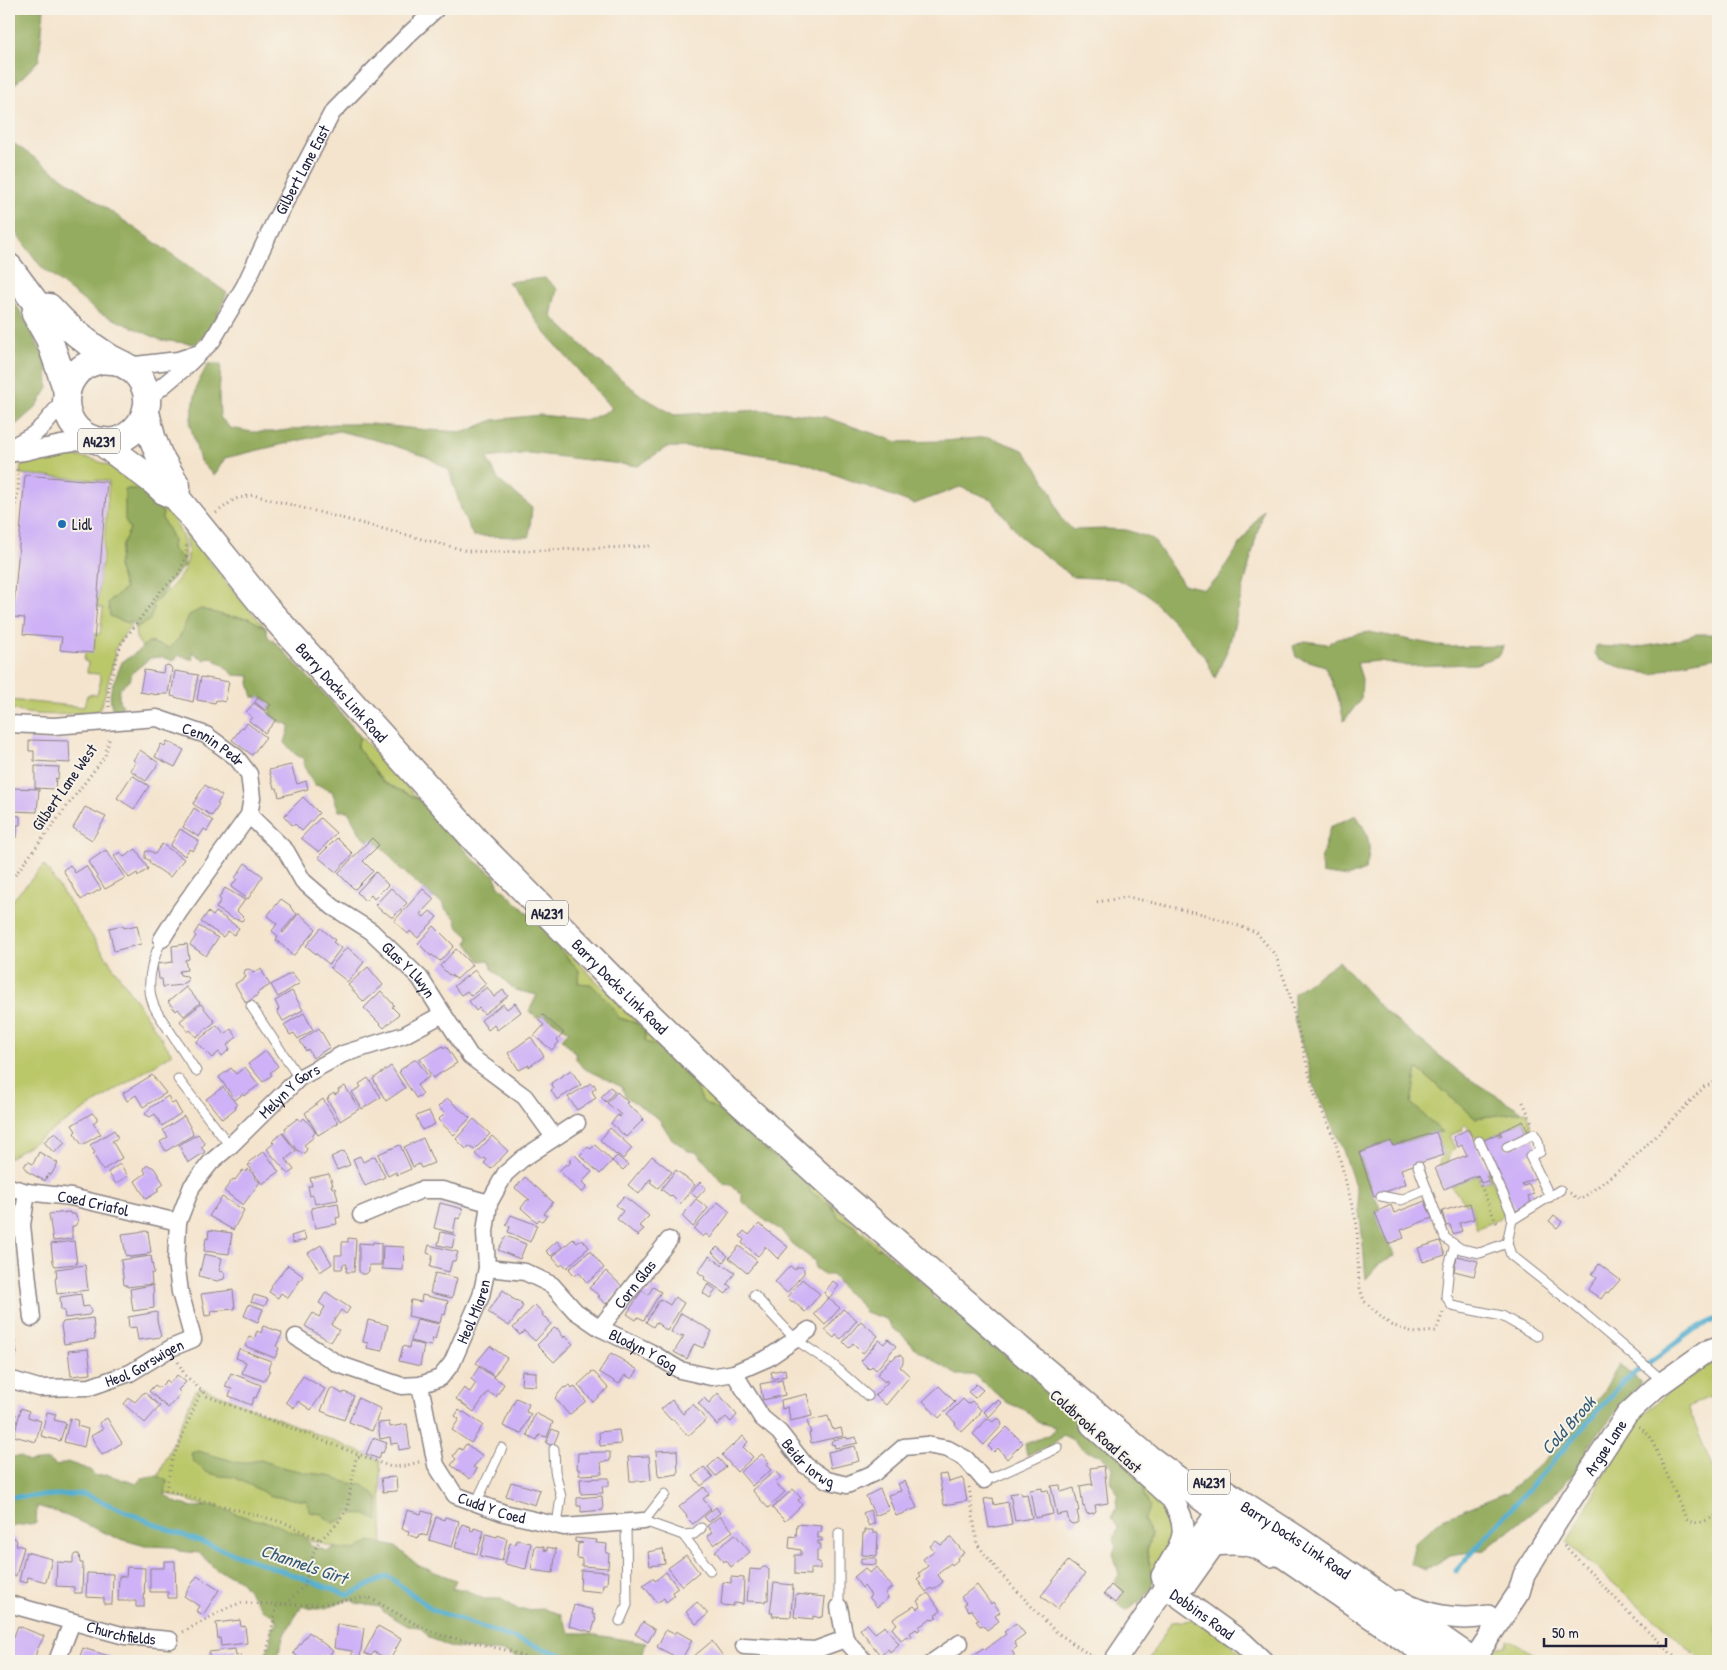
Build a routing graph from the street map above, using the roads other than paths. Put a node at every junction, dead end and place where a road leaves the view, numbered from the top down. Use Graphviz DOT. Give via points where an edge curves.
graph roads {
  1 [pos="436,9"];
  2 [pos="9,267"];
  3 [pos="38,306"];
  4 [pos="200,353"];
  5 [pos="121,363"];
  6 [pos="66,396"];
  7 [pos="147,406"];
  8 [pos="98,441"];
  9 [pos="10,454"];
  10 [pos="176,497"];
  11 [pos="9,724"];
  12 [pos="249,815"];
  13 [pos="162,939"];
  14 [pos="251,1006"];
  15 [pos="443,1014"];
  16 [pos="196,1071"];
  17 [pos="299,1078"];
  18 [pos="178,1079"];
  19 [pos="577,1122"];
  20 [pos="554,1137"];
  21 [pos="1479,1142"];
  22 [pos="230,1146"];
  23 [pos="1507,1146"];
  24 [pos="1418,1166"];
  25 [pos="9,1187"];
  26 [pos="1427,1189"];
  27 [pos="1560,1190"];
  28 [pos="27,1192"];
  29 [pos="1381,1196"];
  30 [pos="1550,1197"];
  31 [pos="488,1203"];
  32 [pos="361,1215"];
  33 [pos="1512,1220"];
  34 [pos="178,1222"];
  35 [pos="1507,1238"];
  36 [pos="669,1240"];
  37 [pos="1455,1245"];
  38 [pos="487,1268"];
  39 [pos="954,1292"];
  40 [pos="754,1295"];
  41 [pos="32,1318"];
  42 [pos="600,1328"];
  43 [pos="809,1330"];
  44 [pos="1537,1336"];
  45 [pos="296,1337"];
  46 [pos="796,1340"];
  47 [pos="1718,1346"];
  48 [pos="734,1372"];
  49 [pos="1659,1378"];
  50 [pos="9,1380"];
  51 [pos="420,1385"];
  52 [pos="868,1396"];
  53 [pos="502,1448"];
  54 [pos="1058,1448"];
  55 [pos="554,1449"];
  56 [pos="984,1480"];
  57 [pos="665,1494"];
  58 [pos="476,1503"];
  59 [pos="1231,1507"];
  60 [pos="644,1521"];
  61 [pos="626,1522"];
  62 [pos="557,1525"];
  63 [pos="701,1528"];
  64 [pos="839,1533"];
  65 [pos="683,1535"];
  66 [pos="1304,1544"];
  67 [pos="1214,1545"];
  68 [pos="710,1570"];
  69 [pos="1524,1575"];
  70 [pos="1164,1587"];
  71 [pos="9,1604"];
  72 [pos="840,1607"];
  73 [pos="1488,1616"];
  74 [pos="620,1621"];
  75 [pos="72,1622"];
  76 [pos="1400,1636"];
  77 [pos="845,1639"];
  78 [pos="170,1640"];
  79 [pos="960,1643"];
  80 [pos="744,1646"];
  81 [pos="1468,1660"];
  82 [pos="57,1661"];
  83 [pos="864,1661"];
  84 [pos="934,1661"];
  85 [pos="1115,1661"];
  86 [pos="1262,1661"];
  87 [pos="1438,1661"];
  1 -- 4 [label="street, Gilbert Lane East" via="332,113 244,284 212,341"];
  2 -- 3 [label="main road, A4231"];
  3 -- 5 [label="main road, A4231" via="49,307 76,334"];
  3 -- 6 [label="main road, A4231" via="35,314 49,339"];
  4 -- 5 [label="street" via="178,360"];
  4 -- 7 [label="street, Gilbert Lane East"];
  5 -- 6 [label="main road" via="100,360 86,365 75,374"];
  5 -- 7 [label="main road, A4231" via="138,375 145,387"];
  6 -- 8 [label="main road, A4231" via="68,414 74,427"];
  6 -- 9 [label="street" via="44,425"];
  7 -- 8 [label="main road, A4231" via="141,423 133,432 122,439"];
  7 -- 10 [label="main road, Barry Docks Link Road / A4231" via="152,437 177,486"];
  8 -- 9 [label="street" via="69,442 23,454"];
  8 -- 10 [label="main road, Barry Docks Link Road / A4231"];
  10 -- 39 [label="main road, Barry Docks Link Road / A4231" via="265,607 478,843 724,1088"];
  11 -- 12 [label="street, Cennin Pedr" via="54,726 157,718 206,735 236,757 249,774 252,798"];
  12 -- 13 [label="street"];
  12 -- 15 [label="street, Glas Y Llwyn" via="286,852 303,881 333,907 370,931 420,978"];
  13 -- 16 [label="lane" via="154,956 149,995 154,1008"];
  14 -- 17 [label="lane"];
  15 -- 17 [label="street, Melyn Y Gors" via="404,1035 343,1054"];
  15 -- 20 [label="street, Glas Y Llwyn" via="470,1056 526,1097"];
  17 -- 22 [label="street, Melyn Y Gors"];
  18 -- 22 [label="lane"];
  19 -- 20 [label="street, Heol Miaren"];
  20 -- 31 [label="street, Heol Miaren" via="504,1174"];
  21 -- 33 [label="lane"];
  22 -- 34 [label="street, Melyn Y Gors" via="211,1162 192,1186"];
  23 -- 30 [label="lane" via="1534,1134 1540,1152 1530,1156"];
  24 -- 26 [label="lane"];
  25 -- 28 [label="street, Coed Criafol"];
  26 -- 29 [label="lane" via="1401,1200"];
  26 -- 37 [label="lane" via="1445,1238"];
  27 -- 30 [label="lane"];
  28 -- 34 [label="street, Coed Criafol" via="71,1196"];
  28 -- 41 [label="street" via="22,1225"];
  30 -- 33 [label="lane"];
  31 -- 32 [label="street" via="442,1190 421,1190"];
  31 -- 38 [label="street, Heol Miaren" via="485,1232"];
  33 -- 35 [label="lane"];
  34 -- 50 [label="street, Heol Gorswigen" via="176,1262 180,1292 193,1339 171,1348 130,1373 90,1387 40,1388"];
  35 -- 37 [label="lane" via="1480,1253"];
  35 -- 49 [label="lane" via="1511,1255"];
  36 -- 42 [label="street, Corn Glas"];
  37 -- 44 [label="lane" via="1446,1296 1452,1306 1502,1316"];
  38 -- 42 [label="street, Blodyn Y Gog" via="525,1272 552,1284 575,1311"];
  38 -- 51 [label="street, Heol Miaren" via="481,1296 452,1363 440,1378"];
  39 -- 59 [label="main road, Barry Docks Link Road / A4231" via="1148,1458"];
  39 -- 70 [label="street, Coldbrook Road East" via="988,1335 1172,1499 1184,1522 1184,1531 1182,1543 1162,1576"];
  40 -- 46 [label="lane"];
  42 -- 48 [label="street, Blodyn Y Gog" via="680,1370 711,1377"];
  43 -- 46 [label="street, Blodyn Y Gog"];
  45 -- 51 [label="street, Heol Miaren" via="338,1364 402,1386"];
  46 -- 48 [label="street, Blodyn Y Gog" via="768,1358"];
  46 -- 52 [label="lane" via="832,1364"];
  47 -- 49 [label="street, Argae Lane"];
  48 -- 56 [label="street, Beidr Iorwg" via="762,1418 779,1432 805,1465 827,1480 847,1485 874,1473 904,1448 926,1445 948,1449 966,1459"];
  49 -- 69 [label="street, Argae Lane" via="1655,1388 1626,1416"];
  51 -- 58 [label="street, Cudd Y Coed" via="436,1465 455,1495"];
  53 -- 58 [label="lane"];
  54 -- 56 [label="lane"];
  55 -- 62 [label="lane" via="561,1497"];
  57 -- 60 [label="lane"];
  58 -- 62 [label="street, Cudd Y Coed" via="504,1514"];
  59 -- 66 [label="main road, Barry Docks Link Road / A4231"];
  59 -- 67 [label="street"];
  59 -- 70 [label="street, Coldbrook Road East"];
  59 -- 76 [label="main road, Barry Docks Link Road / A4231"];
  60 -- 61 [label="street, Cudd Y Coed"];
  60 -- 65 [label="lane"];
  61 -- 62 [label="street, Cudd Y Coed"];
  61 -- 74 [label="lane" via="627,1605"];
  63 -- 65 [label="lane" via="694,1534"];
  64 -- 72 [label="lane"];
  65 -- 68 [label="lane"];
  66 -- 73 [label="street" via="1326,1550 1415,1610 1441,1616"];
  66 -- 81 [label="main road, Barry Docks Link Road / A4231"];
  67 -- 70 [label="street" via="1187,1583"];
  67 -- 76 [label="street" via="1256,1547 1369,1624"];
  69 -- 73 [label="street, Argae Lane" via="1510,1586"];
  69 -- 81 [label="street, Argae Lane" via="1519,1592"];
  70 -- 85 [label="street, Coldbrook Road East"];
  70 -- 86 [label="street, Dobbins Road" via="1244,1643"];
  71 -- 75 [label="street, Churchfields"];
  72 -- 77 [label="street"];
  73 -- 81 [label="street, Argae Lane"];
  75 -- 78 [label="street, Churchfields" via="125,1636"];
  75 -- 82 [label="street, Churchfields"];
  76 -- 87 [label="main road, Barry Docks Link Road / A4231"];
  77 -- 80 [label="street" via="815,1650"];
  77 -- 83 [label="street"];
  79 -- 84 [label="street"];
}
